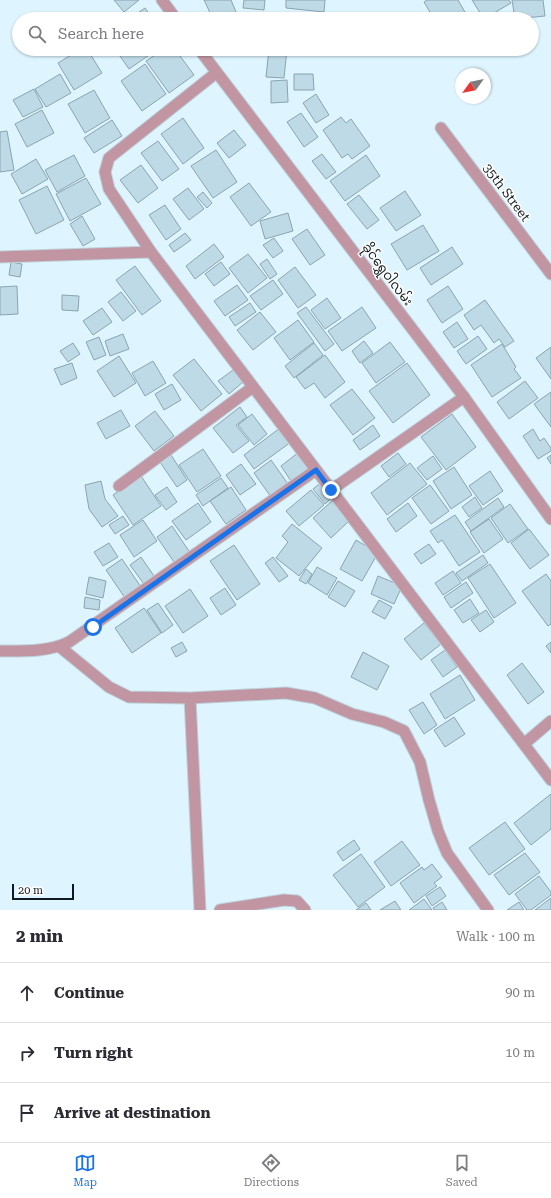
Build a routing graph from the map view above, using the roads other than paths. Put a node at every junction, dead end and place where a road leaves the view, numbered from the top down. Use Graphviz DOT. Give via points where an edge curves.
graph roads {
  1 [pos="162,0"];
  2 [pos="171,12"];
  3 [pos="204,56"];
  4 [pos="216,73"];
  5 [pos="441,128"];
  6 [pos="151,252"];
  7 [pos="0,257"];
  8 [pos="551,274"];
  9 [pos="253,387"];
  10 [pos="464,396"];
  11 [pos="316,470"];
  12 [pos="119,486"];
  13 [pos="331,490"];
  14 [pos="551,519"];
  15 [pos="60,647"];
  16 [pos="0,651"];
  17 [pos="190,698"];
  18 [pos="551,721"];
  19 [pos="524,744"];
  20 [pos="551,780"];
  21 [pos="200,910"];
  22 [pos="220,910"];
  23 [pos="305,910"];
  24 [pos="488,910"];
  1 -- 2 [label="street"];
  3 -- 4 [label="street, ခိုင်ရွှေဝါလမ်း"];
  4 -- 6 [label="street" via="138,133 109,158 106,164 109,190"];
  4 -- 10 [label="street, ခိုင်ရွှေဝါလမ်း"];
  5 -- 8 [label="street, 35th Street"];
  6 -- 7 [label="street"];
  6 -- 9 [label="street"];
  9 -- 11 [label="street"];
  9 -- 12 [label="street"];
  10 -- 13 [label="street"];
  10 -- 14 [label="street, ခိုင်ရွှေဝါလမ်း"];
  11 -- 13 [label="street"];
  11 -- 15 [label="street" via="93,627"];
  13 -- 19 [label="street"];
  15 -- 16 [label="street"];
  15 -- 17 [label="street" via="109,687 129,697"];
  17 -- 21 [label="street"];
  17 -- 24 [label="street" via="286,693 315,698 352,714 384,722 404,732 420,762 438,831 447,853"];
  18 -- 19 [label="street"];
  19 -- 20 [label="street"];
  22 -- 23 [label="street" via="284,900 297,901"];
}
